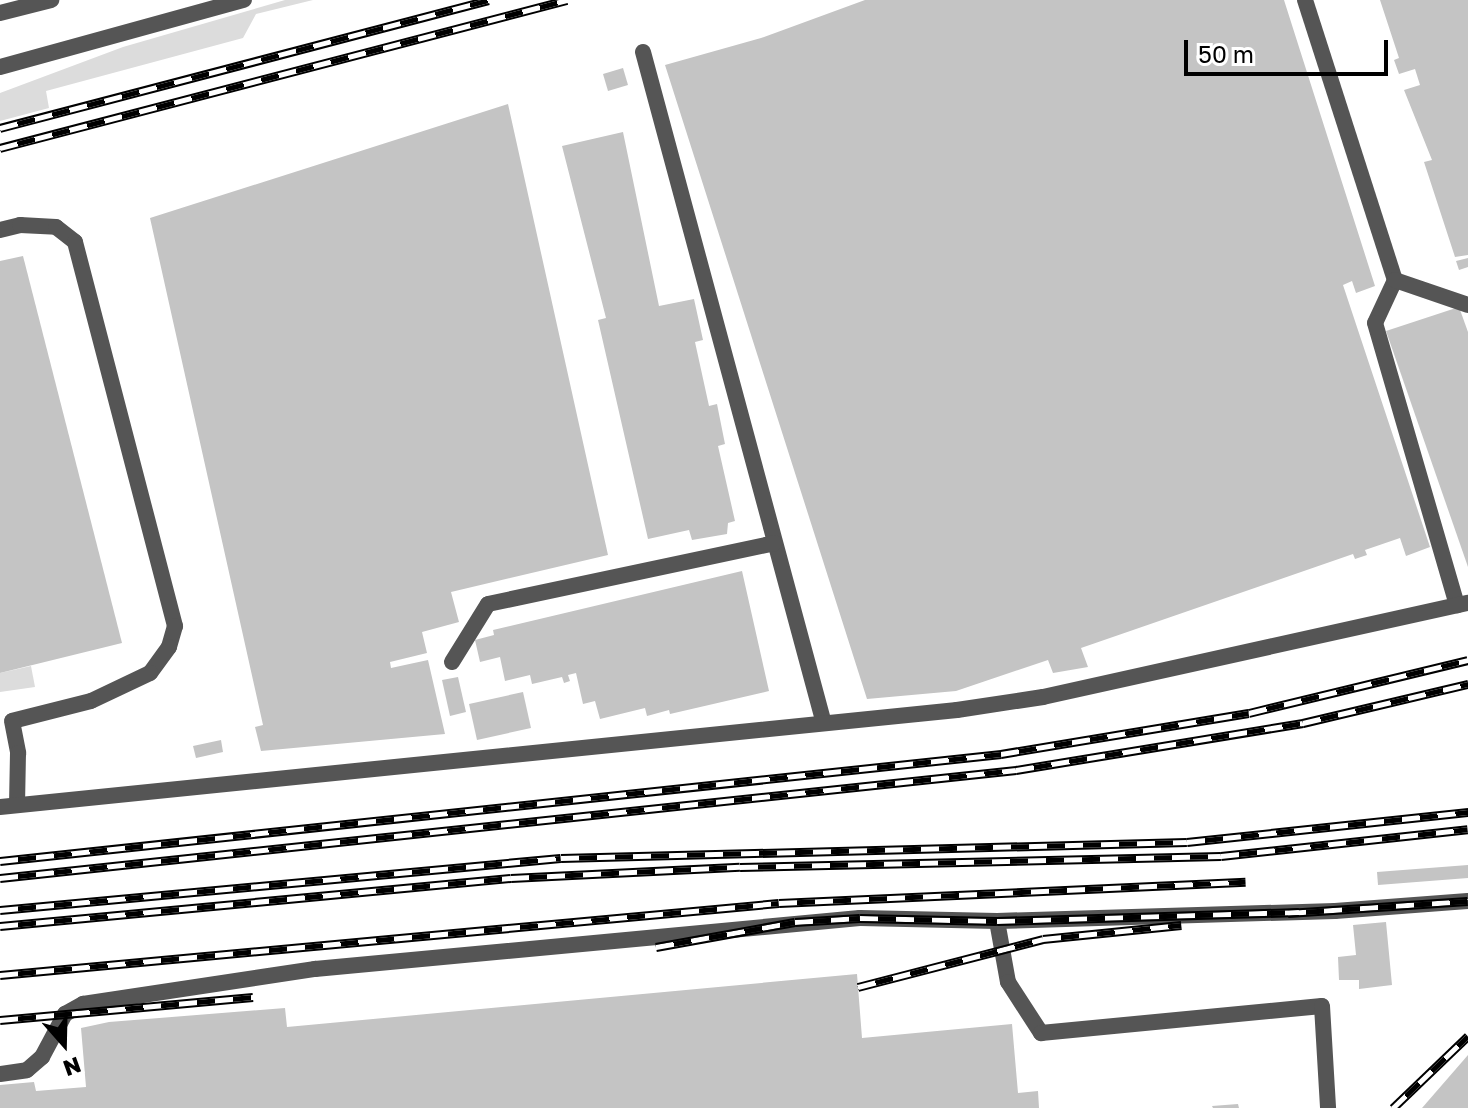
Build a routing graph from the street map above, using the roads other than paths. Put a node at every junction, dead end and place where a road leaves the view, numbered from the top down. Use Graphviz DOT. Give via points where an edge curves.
graph roads {
  1 [pos="51,0"];
  2 [pos="244,0"];
  3 [pos="1305,0"];
  4 [pos="0,13"];
  5 [pos="643,52"];
  6 [pos="0,67"];
  7 [pos="0,230"];
  8 [pos="1395,280"];
  9 [pos="1468,305"];
  10 [pos="775,543"];
  11 [pos="1463,604"];
  12 [pos="452,662"];
  13 [pos="823,720"];
  14 [pos="8,806"];
  15 [pos="1468,901"];
  16 [pos="997,921"];
  17 [pos="0,1074"];
  18 [pos="1328,1108"];
  1 -- 4 [label="street"];
  2 -- 6 [label="street"];
  3 -- 8 [label="street"];
  5 -- 10 [label="street"];
  7 -- 14 [label="street" via="56,227 75,242 175,626 169,647 150,673 91,701 12,721 18,753"];
  8 -- 9 [label="street"];
  8 -- 11 [label="street" via="1375,323"];
  10 -- 12 [label="street" via="488,604"];
  10 -- 13 [label="street"];
  11 -- 13 [label="street" via="1043,697"];
  13 -- 14 [label="street"];
  15 -- 16 [label="street" via="1335,911"];
  16 -- 17 [label="street" via="914,917 795,922 315,969 107,998 65,1014 42,1057 27,1070"];
  16 -- 18 [label="street" via="1008,982 1041,1033 1322,1006"];
}
